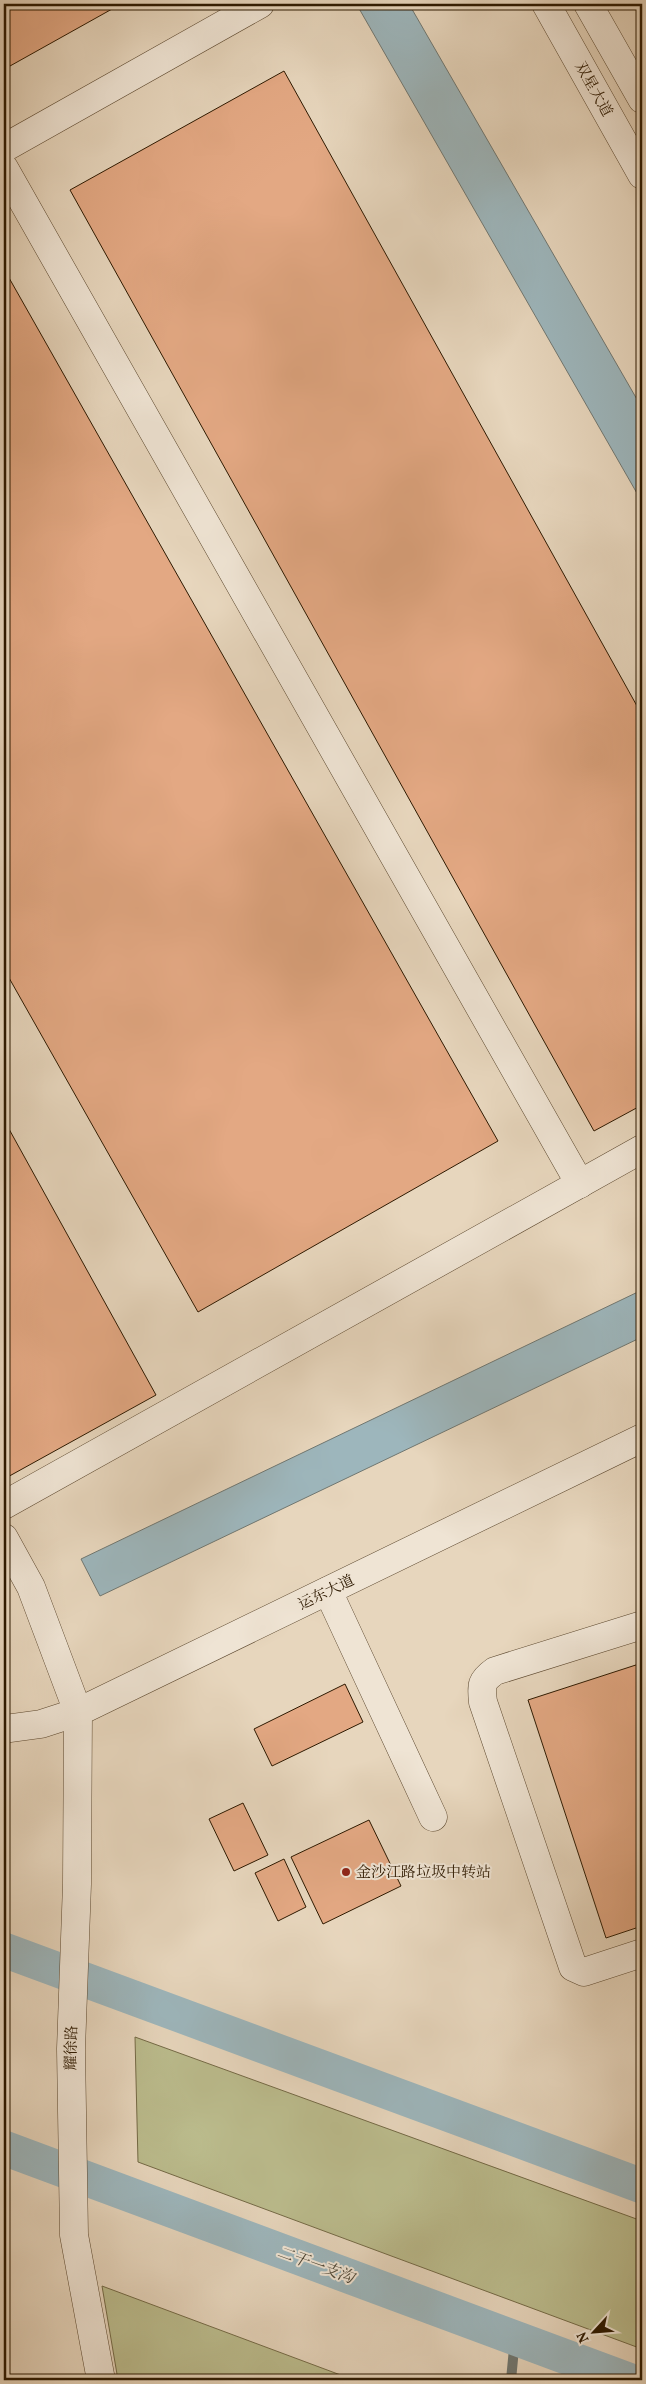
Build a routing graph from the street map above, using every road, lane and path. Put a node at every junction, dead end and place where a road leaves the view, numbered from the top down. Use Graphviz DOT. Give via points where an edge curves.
graph roads {
  1 [pos="260,4"];
  2 [pos="546,4"];
  3 [pos="588,4"];
  4 [pos="642,98"];
  5 [pos="4,148"];
  6 [pos="4,168"];
  7 [pos="642,175"];
  8 [pos="642,1149"];
  9 [pos="580,1184"];
  10 [pos="642,1438"];
  11 [pos="4,1505"];
  12 [pos="4,1538"];
  13 [pos="328,1591"];
  14 [pos="642,1625"];
  15 [pos="78,1712"];
  16 [pos="4,1729"];
  17 [pos="433,1817"];
  18 [pos="642,1953"];
  19 [pos="101,2380"];
  1 -- 5 [label="street"];
  2 -- 7 [label="street, 双星大道"];
  3 -- 4 [label="street"];
  6 -- 9 [label="street"];
  8 -- 9 [label="street"];
  9 -- 11 [label="street"];
  10 -- 13 [label="street, 运东大道"];
  12 -- 15 [label="street" via="32,1587"];
  13 -- 15 [label="street, 运东大道"];
  13 -- 17 [label="street"];
  14 -- 18 [label="street" via="495,1671 480,1685 573,1967 584,1972"];
  15 -- 16 [label="street, 运东大道" via="41,1724"];
  15 -- 19 [label="street, 耀徐路" via="77,1884 71,2049 74,2235"];
}
